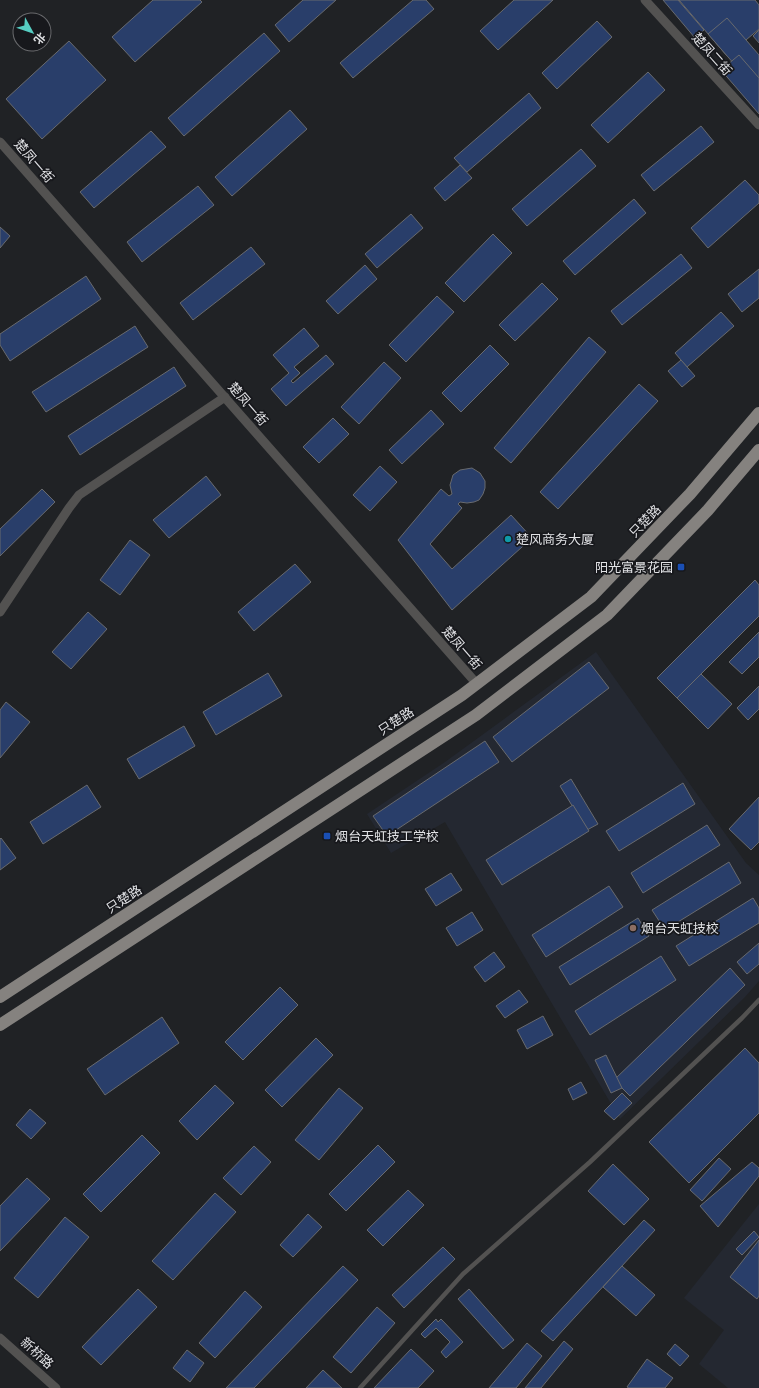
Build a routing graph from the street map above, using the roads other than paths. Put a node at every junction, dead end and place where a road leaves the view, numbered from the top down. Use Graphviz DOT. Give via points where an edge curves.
graph roads {
  1 [pos="645,0"];
  2 [pos="759,125"];
  3 [pos="0,142"];
  4 [pos="224,397"];
  5 [pos="759,412"];
  6 [pos="759,450"];
  7 [pos="0,612"];
  8 [pos="477,684"];
  9 [pos="0,997"];
  10 [pos="759,1000"];
  11 [pos="0,1025"];
  12 [pos="0,1338"];
  13 [pos="56,1388"];
  14 [pos="360,1388"];
  1 -- 2 [label="street, 楚凤二街"];
  3 -- 4 [label="street, 楚凤一街"];
  4 -- 7 [label="street" via="79,495"];
  4 -- 8 [label="street, 楚凤一街"];
  5 -- 8 [label="main road, 只楚路" via="690,494 591,597"];
  6 -- 11 [label="main road" via="708,510 607,615 482,710"];
  8 -- 9 [label="main road, 只楚路"];
  10 -- 14 [label="lane" via="590,1162 463,1274"];
  12 -- 13 [label="street, 新桥路"];
}
